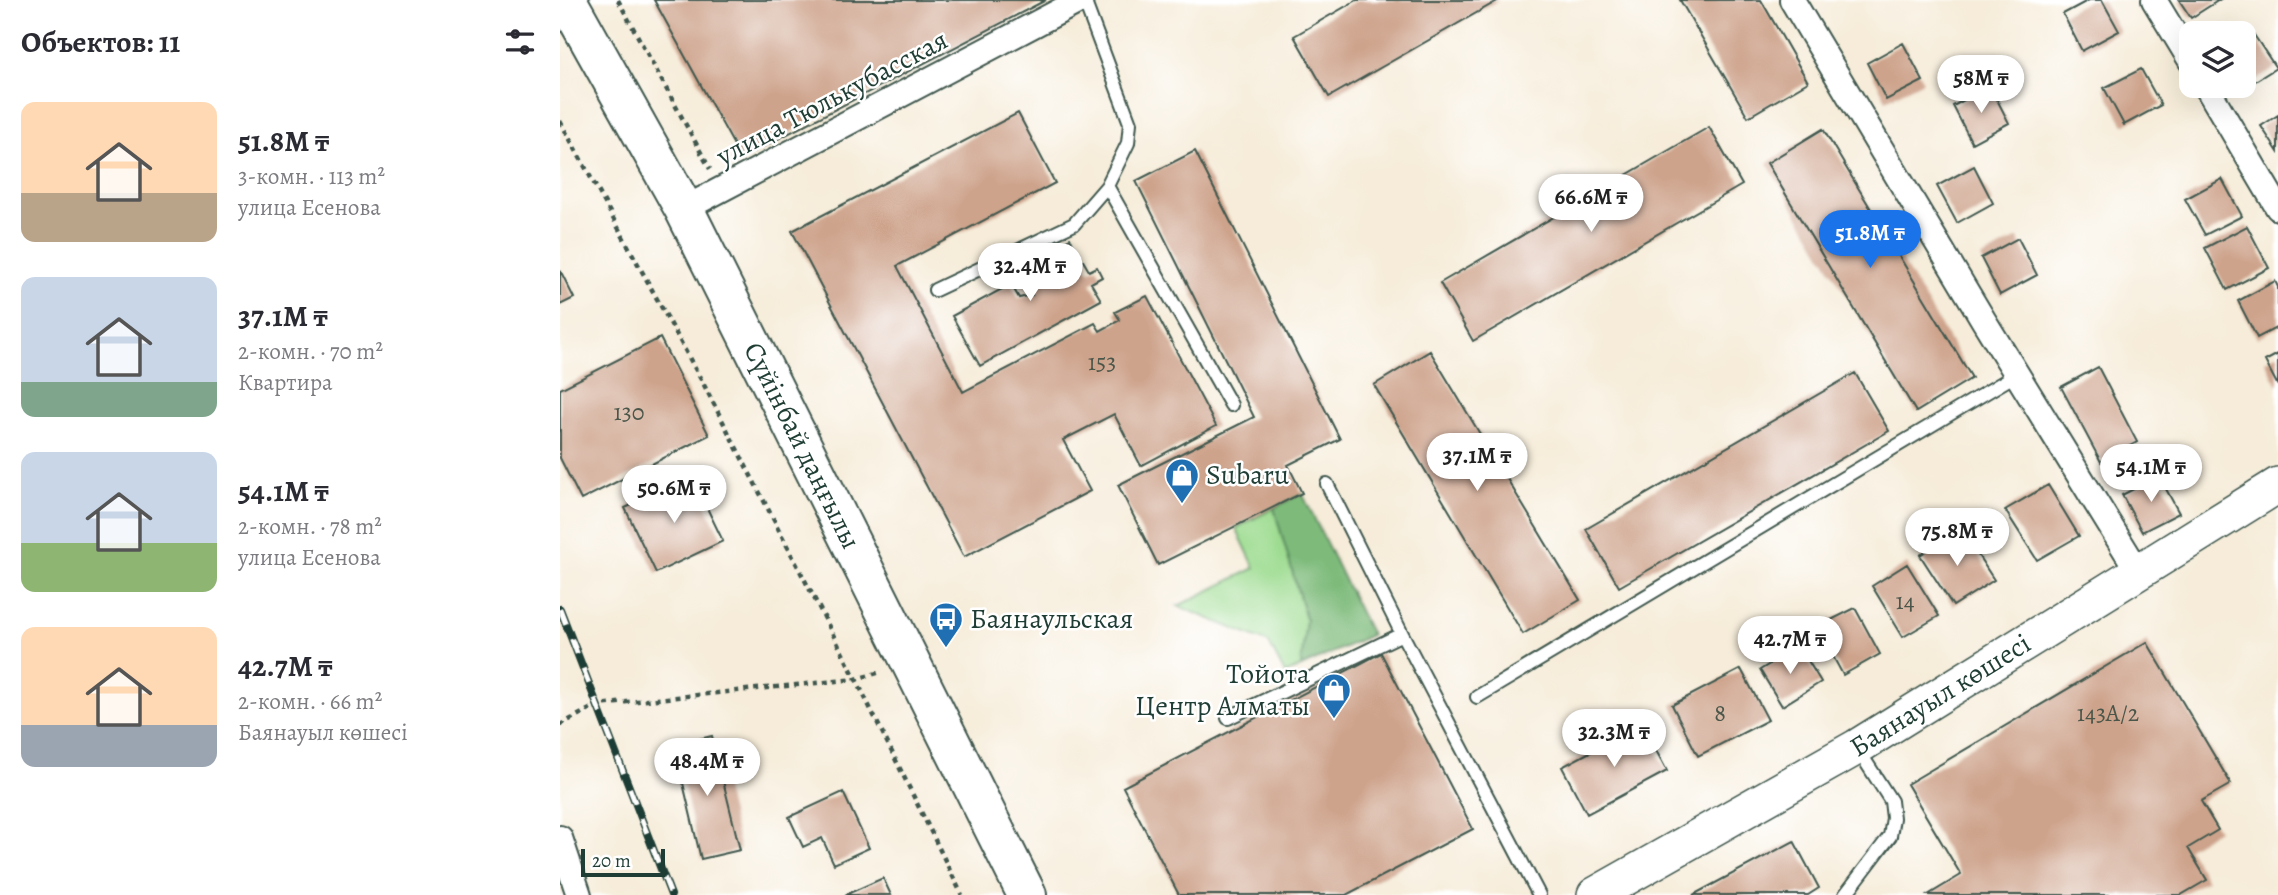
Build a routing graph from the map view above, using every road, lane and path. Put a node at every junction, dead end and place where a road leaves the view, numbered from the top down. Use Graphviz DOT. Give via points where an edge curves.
graph roads {
  1 [pos="567,0"];
  2 [pos="618,0"];
  3 [pos="1082,0"];
  4 [pos="1792,0"];
  5 [pos="2154,0"];
  6 [pos="2179,41"];
  7 [pos="2213,98"];
  8 [pos="560,121"];
  9 [pos="743,179"];
  10 [pos="1107,186"];
  11 [pos="2278,208"];
  12 [pos="684,209"];
  13 [pos="935,290"];
  14 [pos="2017,374"];
  15 [pos="1231,404"];
  16 [pos="1328,484"];
  17 [pos="2278,485"];
  18 [pos="2138,572"];
  19 [pos="1402,634"];
  20 [pos="912,663"];
  21 [pos="856,679"];
  22 [pos="1477,697"];
  23 [pos="1228,718"];
  24 [pos="560,725"];
  25 [pos="1857,747"];
  26 [pos="560,838"];
  27 [pos="579,895"];
  28 [pos="962,895"];
  29 [pos="1027,895"];
  30 [pos="1539,895"];
  31 [pos="1595,895"];
  32 [pos="1845,895"];
  1 -- 12 [label="main road, Сүйінбай даңғылы"];
  2 -- 9 [label="path" via="713,173"];
  3 -- 9 [label="street, улица Тюлькубасская"];
  3 -- 10 [label="lane" via="1130,123 1128,143"];
  4 -- 14 [label="street"];
  5 -- 6 [label="street"];
  7 -- 11 [label="street"];
  8 -- 21 [label="path"];
  9 -- 12 [label="street, улица Тюлькубасская"];
  10 -- 13 [label="lane" via="1074,224"];
  10 -- 15 [label="lane"];
  12 -- 20 [label="main road, Сүйінбай даңғылы"];
  14 -- 18 [label="street"];
  14 -- 22 [label="lane"];
  16 -- 19 [label="lane"];
  17 -- 18 [label="main road, Баянауыл көшесі"];
  18 -- 25 [label="main road, Баянауыл көшесі"];
  19 -- 23 [label="lane"];
  19 -- 30 [label="lane"];
  20 -- 21 [label="path"];
  20 -- 29 [label="main road, Сүйінбай даңғылы"];
  21 -- 24 [label="path" via="597,705"];
  21 -- 28 [label="path"];
  25 -- 31 [label="main road, Баянауыл көшесі"];
  25 -- 32 [label="lane" via="1891,800 1893,818 1890,836"];
  26 -- 27 [label="street"];
}
